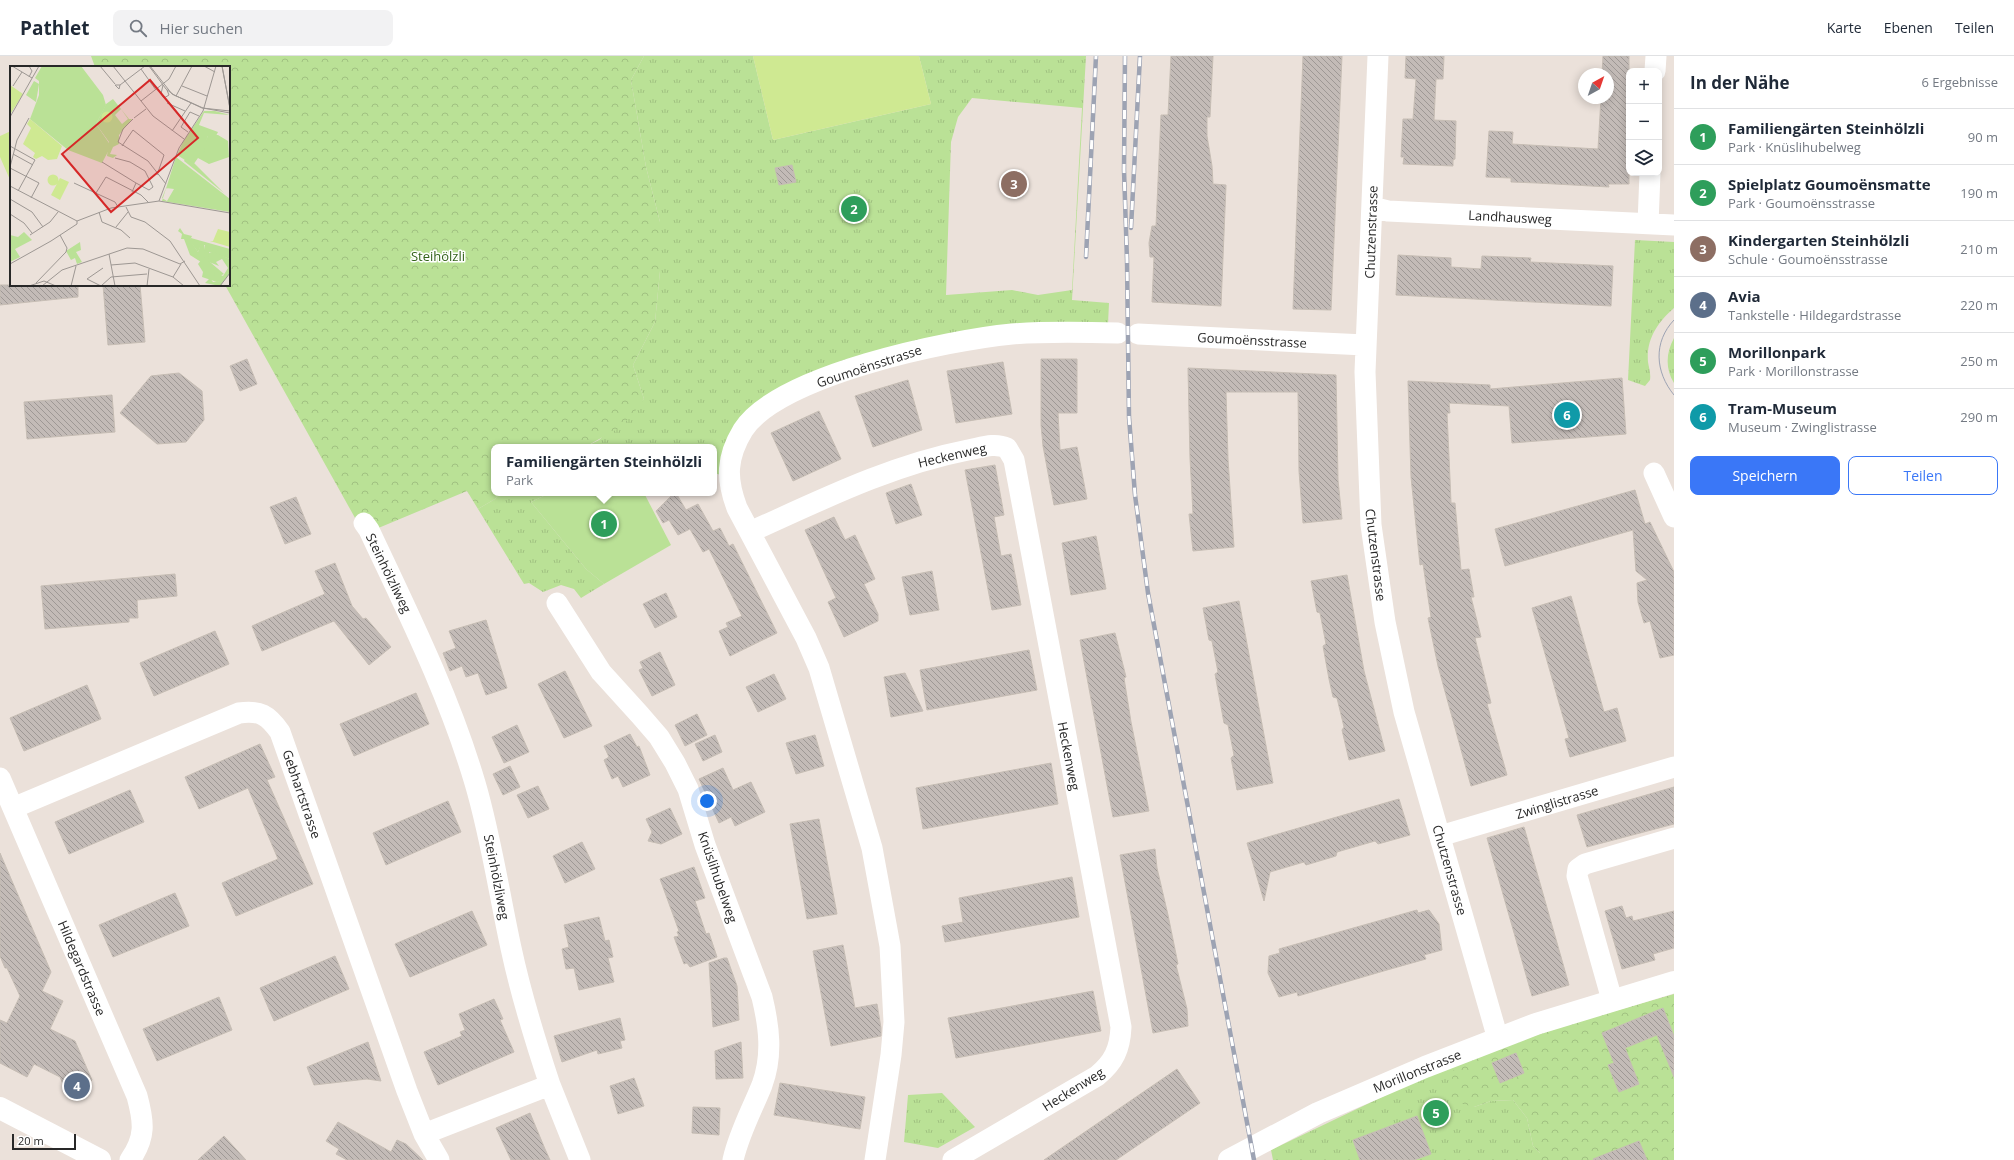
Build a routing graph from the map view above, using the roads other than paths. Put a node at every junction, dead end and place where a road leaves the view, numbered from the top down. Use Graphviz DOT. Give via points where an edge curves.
graph roads {
  1 [pos="1378,56"];
  2 [pos="1656,56"];
  3 [pos="1655,68"];
  4 [pos="1650,176"];
  5 [pos="1372,207"];
  6 [pos="1648,224"];
  7 [pos="1674,226"];
  8 [pos="1365,345"];
  9 [pos="1654,473"];
  10 [pos="1674,517"];
  11 [pos="364,523"];
  12 [pos="750,532"];
  13 [pos="557,603"];
  14 [pos="1674,767"];
  15 [pos="0,778"];
  16 [pos="14,808"];
  17 [pos="1440,836"];
  18 [pos="1674,838"];
  19 [pos="1674,982"];
  20 [pos="1612,1000"];
  21 [pos="1498,1039"];
  22 [pos="550,1085"];
  23 [pos="0,1108"];
  24 [pos="424,1134"];
  25 [pos="100,1160"];
  26 [pos="130,1160"];
  27 [pos="439,1160"];
  28 [pos="580,1160"];
  29 [pos="733,1160"];
  30 [pos="875,1160"];
  31 [pos="953,1160"];
  32 [pos="1229,1160"];
  1 -- 5 [label="street, Chutzenstrasse"];
  2 -- 3 [label="street"];
  4 -- 6 [label="street"];
  5 -- 6 [label="street, Landhausweg" via="1388,211"];
  5 -- 8 [label="street, Chutzenstrasse"];
  6 -- 7 [label="street, Landhausweg"];
  8 -- 12 [label="street, Goumoënsstrasse" via="1062,332 1027,333 949,342 904,353 844,372 785,396 765,408 744,429 732,451 728,478 731,492"];
  8 -- 17 [label="street, Chutzenstrasse" via="1368,485 1385,622 1404,712"];
  9 -- 10 [label="street"];
  11 -- 22 [label="street, Steinhölzliweg" via="435,669 459,734 486,821 521,989"];
  12 -- 30 [label="street" via="806,638 818,668 872,848 890,946 894,1022"];
  12 -- 31 [label="street, Heckenweg" via="870,478 918,462 992,445 1006,448 1014,460 1121,1027 1120,1042 1112,1061 1097,1076"];
  13 -- 29 [label="street, Knüslihubelweg" via="601,672 658,737 675,763 688,789 705,845 762,997 770,1043 768,1062 762,1084 736,1143"];
  14 -- 17 [label="street, Zwinglistrasse"];
  15 -- 16 [label="street, Hildegardstrasse"];
  16 -- 24 [label="street, Gebhartstrasse" via="239,713 252,711 272,720 280,732"];
  16 -- 26 [label="street, Hildegardstrasse" via="137,1096 144,1126 138,1146"];
  17 -- 21 [label="street, Chutzenstrasse"];
  18 -- 20 [label="street" via="1584,864 1578,869 1577,876"];
  19 -- 20 [label="street, Morillonstrasse"];
  20 -- 21 [label="street, Morillonstrasse"];
  21 -- 32 [label="street, Morillonstrasse" via="1425,1066 1351,1098"];
  22 -- 24 [label="street"];
  22 -- 28 [label="street"];
  23 -- 25 [label="street"];
  24 -- 27 [label="street"];
}
